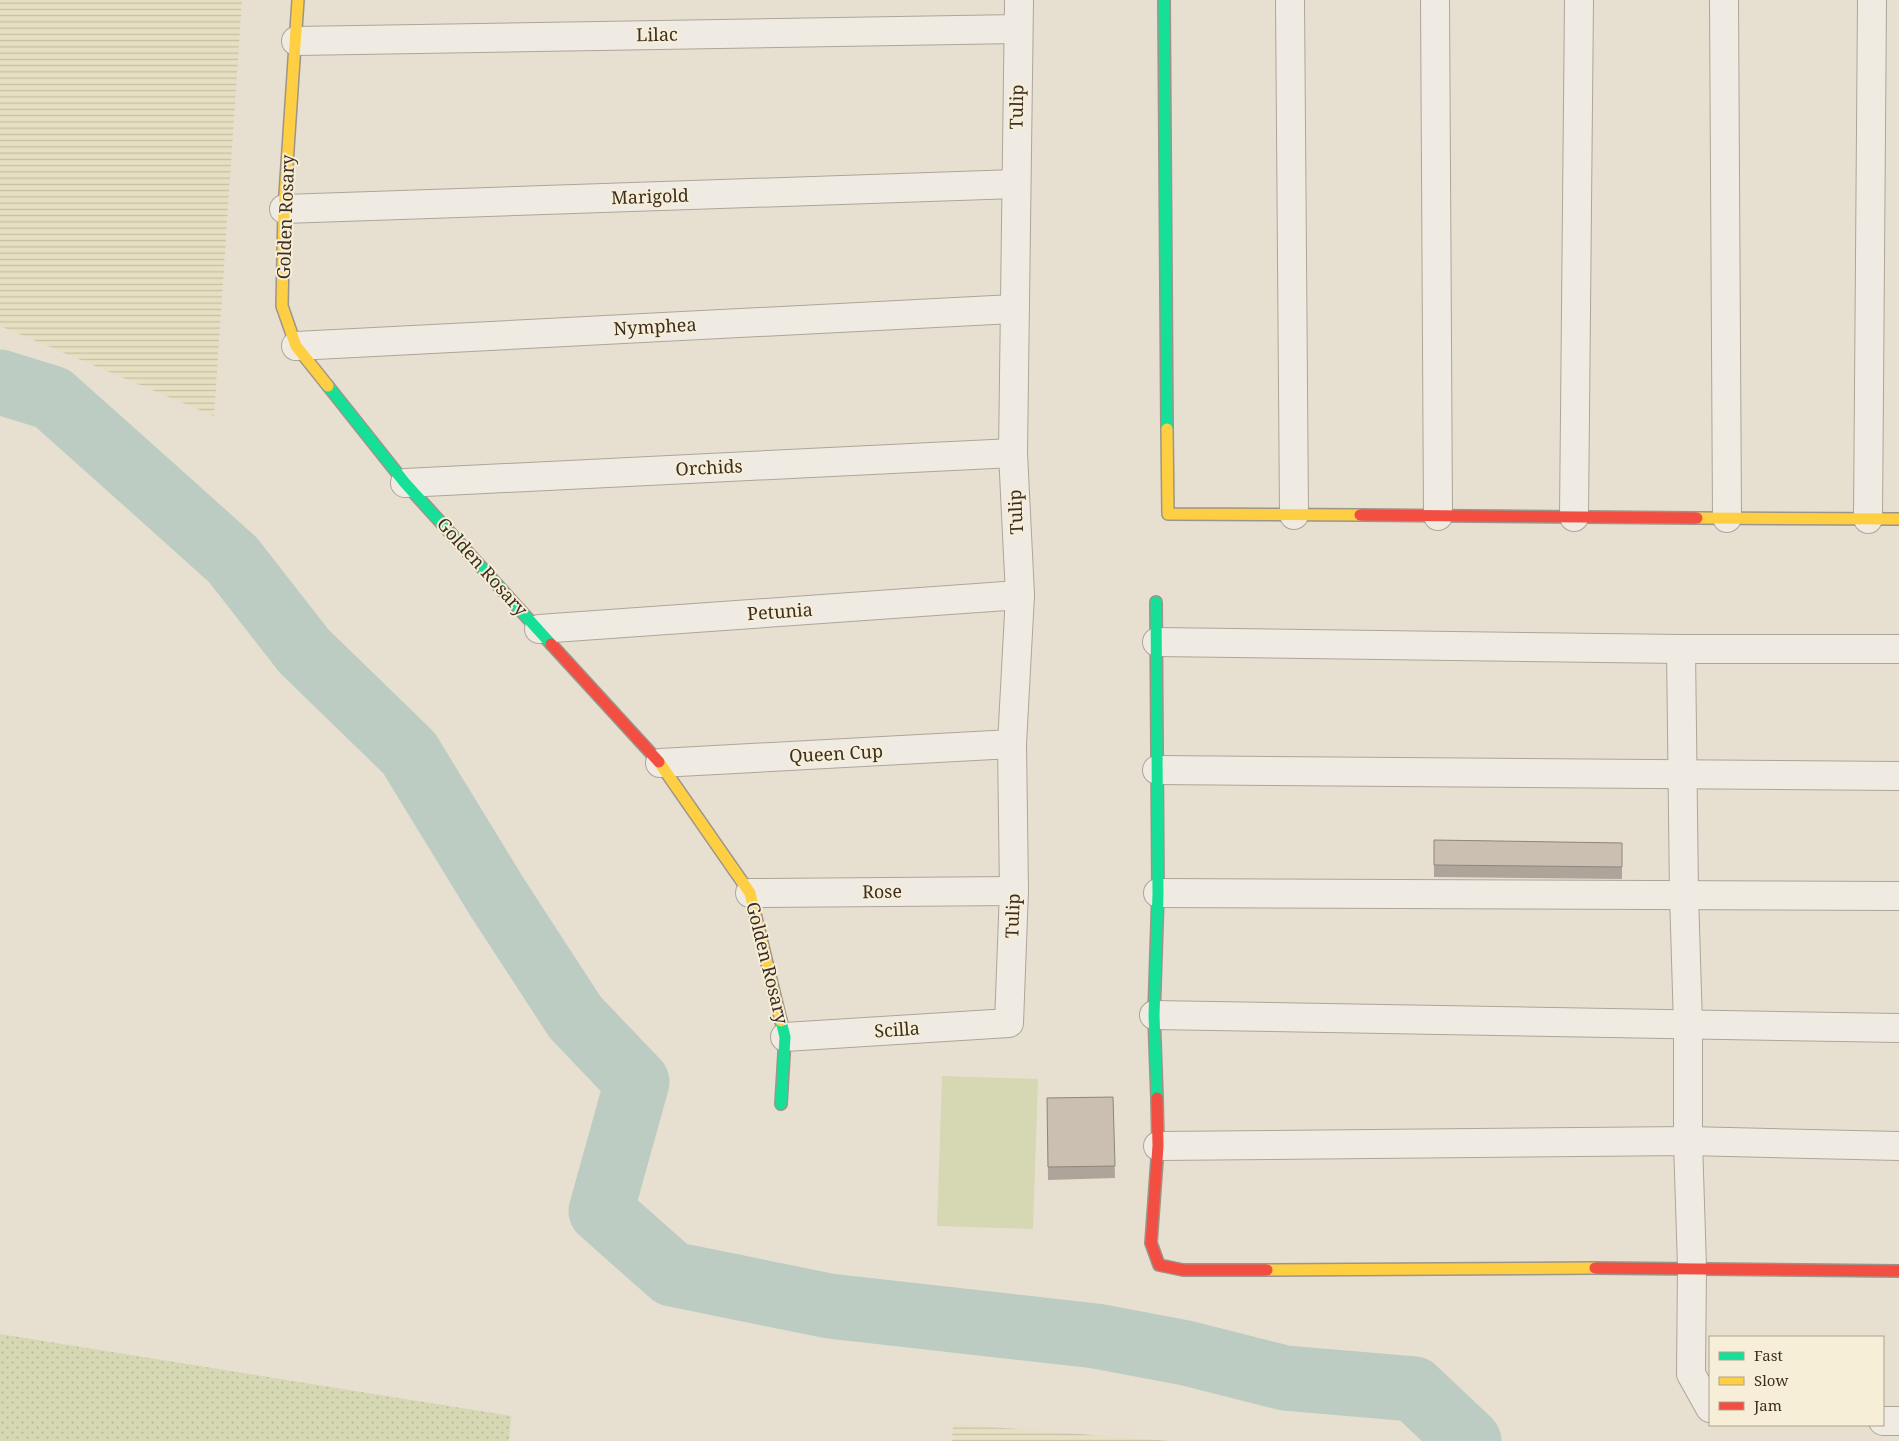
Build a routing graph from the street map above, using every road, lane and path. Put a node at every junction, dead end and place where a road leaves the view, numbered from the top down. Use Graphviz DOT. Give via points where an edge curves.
graph roads {
  1 [pos="298,0"];
  2 [pos="1019,0"];
  3 [pos="1164,0"];
  4 [pos="1290,0"];
  5 [pos="1435,0"];
  6 [pos="1579,0"];
  7 [pos="1724,0"];
  8 [pos="1872,0"];
  9 [pos="1018,29"];
  10 [pos="296,41"];
  11 [pos="1016,184"];
  12 [pos="284,209"];
  13 [pos="1014,308"];
  14 [pos="296,346"];
  15 [pos="1013,453"];
  16 [pos="405,482"];
  17 [pos="1294,515"];
  18 [pos="1438,516"];
  19 [pos="1574,517"];
  20 [pos="1726,518"];
  21 [pos="1868,519"];
  22 [pos="1899,519"];
  23 [pos="1020,595"];
  24 [pos="1156,602"];
  25 [pos="539,629"];
  26 [pos="1157,642"];
  27 [pos="1681,649"];
  28 [pos="1899,649"];
  29 [pos="1012,744"];
  30 [pos="660,763"];
  31 [pos="1157,770"];
  32 [pos="1682,776"];
  33 [pos="1899,776"];
  34 [pos="1014,891"];
  35 [pos="750,893"];
  36 [pos="1158,893"];
  37 [pos="1684,894"];
  38 [pos="1899,896"];
  39 [pos="1154,1015"];
  40 [pos="1009,1023"];
  41 [pos="1688,1025"];
  42 [pos="1899,1028"];
  43 [pos="785,1037"];
  44 [pos="781,1104"];
  45 [pos="1688,1141"];
  46 [pos="1158,1146"];
  47 [pos="1899,1146"];
  48 [pos="1692,1267"];
  49 [pos="1899,1271"];
  50 [pos="1709,1406"];
  51 [pos="1884,1421"];
  52 [pos="1899,1421"];
  1 -- 10 [label="street, Golden Rosary"];
  2 -- 9 [label="street, Tulip"];
  3 -- 17 [label="street" via="1168,514"];
  4 -- 17 [label="street"];
  5 -- 18 [label="street"];
  6 -- 19 [label="street"];
  7 -- 20 [label="street"];
  8 -- 21 [label="street"];
  9 -- 10 [label="street, Lilac"];
  9 -- 11 [label="street, Tulip"];
  10 -- 12 [label="street, Golden Rosary"];
  11 -- 12 [label="street, Marigold"];
  11 -- 13 [label="street, Tulip"];
  12 -- 14 [label="street, Golden Rosary" via="282,306"];
  13 -- 14 [label="street, Nymphea"];
  13 -- 15 [label="street, Tulip"];
  14 -- 16 [label="street, Golden Rosary"];
  15 -- 16 [label="street, Orchids"];
  15 -- 23 [label="street, Tulip"];
  16 -- 25 [label="street, Golden Rosary"];
  17 -- 18 [label="street"];
  18 -- 19 [label="street"];
  19 -- 20 [label="street"];
  20 -- 21 [label="street"];
  21 -- 22 [label="street"];
  23 -- 25 [label="street, Petunia"];
  23 -- 29 [label="street, Tulip"];
  24 -- 26 [label="street"];
  25 -- 30 [label="street, Golden Rosary"];
  26 -- 27 [label="street"];
  26 -- 31 [label="street"];
  27 -- 28 [label="street"];
  27 -- 32 [label="street"];
  29 -- 30 [label="street, Queen Cup"];
  29 -- 34 [label="street, Tulip"];
  30 -- 35 [label="street, Golden Rosary"];
  31 -- 32 [label="street"];
  31 -- 36 [label="street"];
  32 -- 33 [label="street"];
  32 -- 37 [label="street"];
  34 -- 35 [label="street, Rose"];
  34 -- 40 [label="street, Tulip"];
  35 -- 43 [label="street, Golden Rosary"];
  36 -- 37 [label="street"];
  36 -- 39 [label="street"];
  37 -- 38 [label="street"];
  37 -- 41 [label="street"];
  39 -- 41 [label="street"];
  39 -- 46 [label="street"];
  40 -- 43 [label="street, Scilla"];
  41 -- 42 [label="street"];
  41 -- 45 [label="street"];
  43 -- 44 [label="street, Golden Rosary"];
  45 -- 46 [label="street"];
  45 -- 47 [label="street"];
  45 -- 48 [label="street"];
  46 -- 48 [label="street" via="1152,1243 1159,1265 1183,1270"];
  48 -- 49 [label="street"];
  48 -- 50 [label="street" via="1691,1374"];
  51 -- 52 [label="street"];
}
